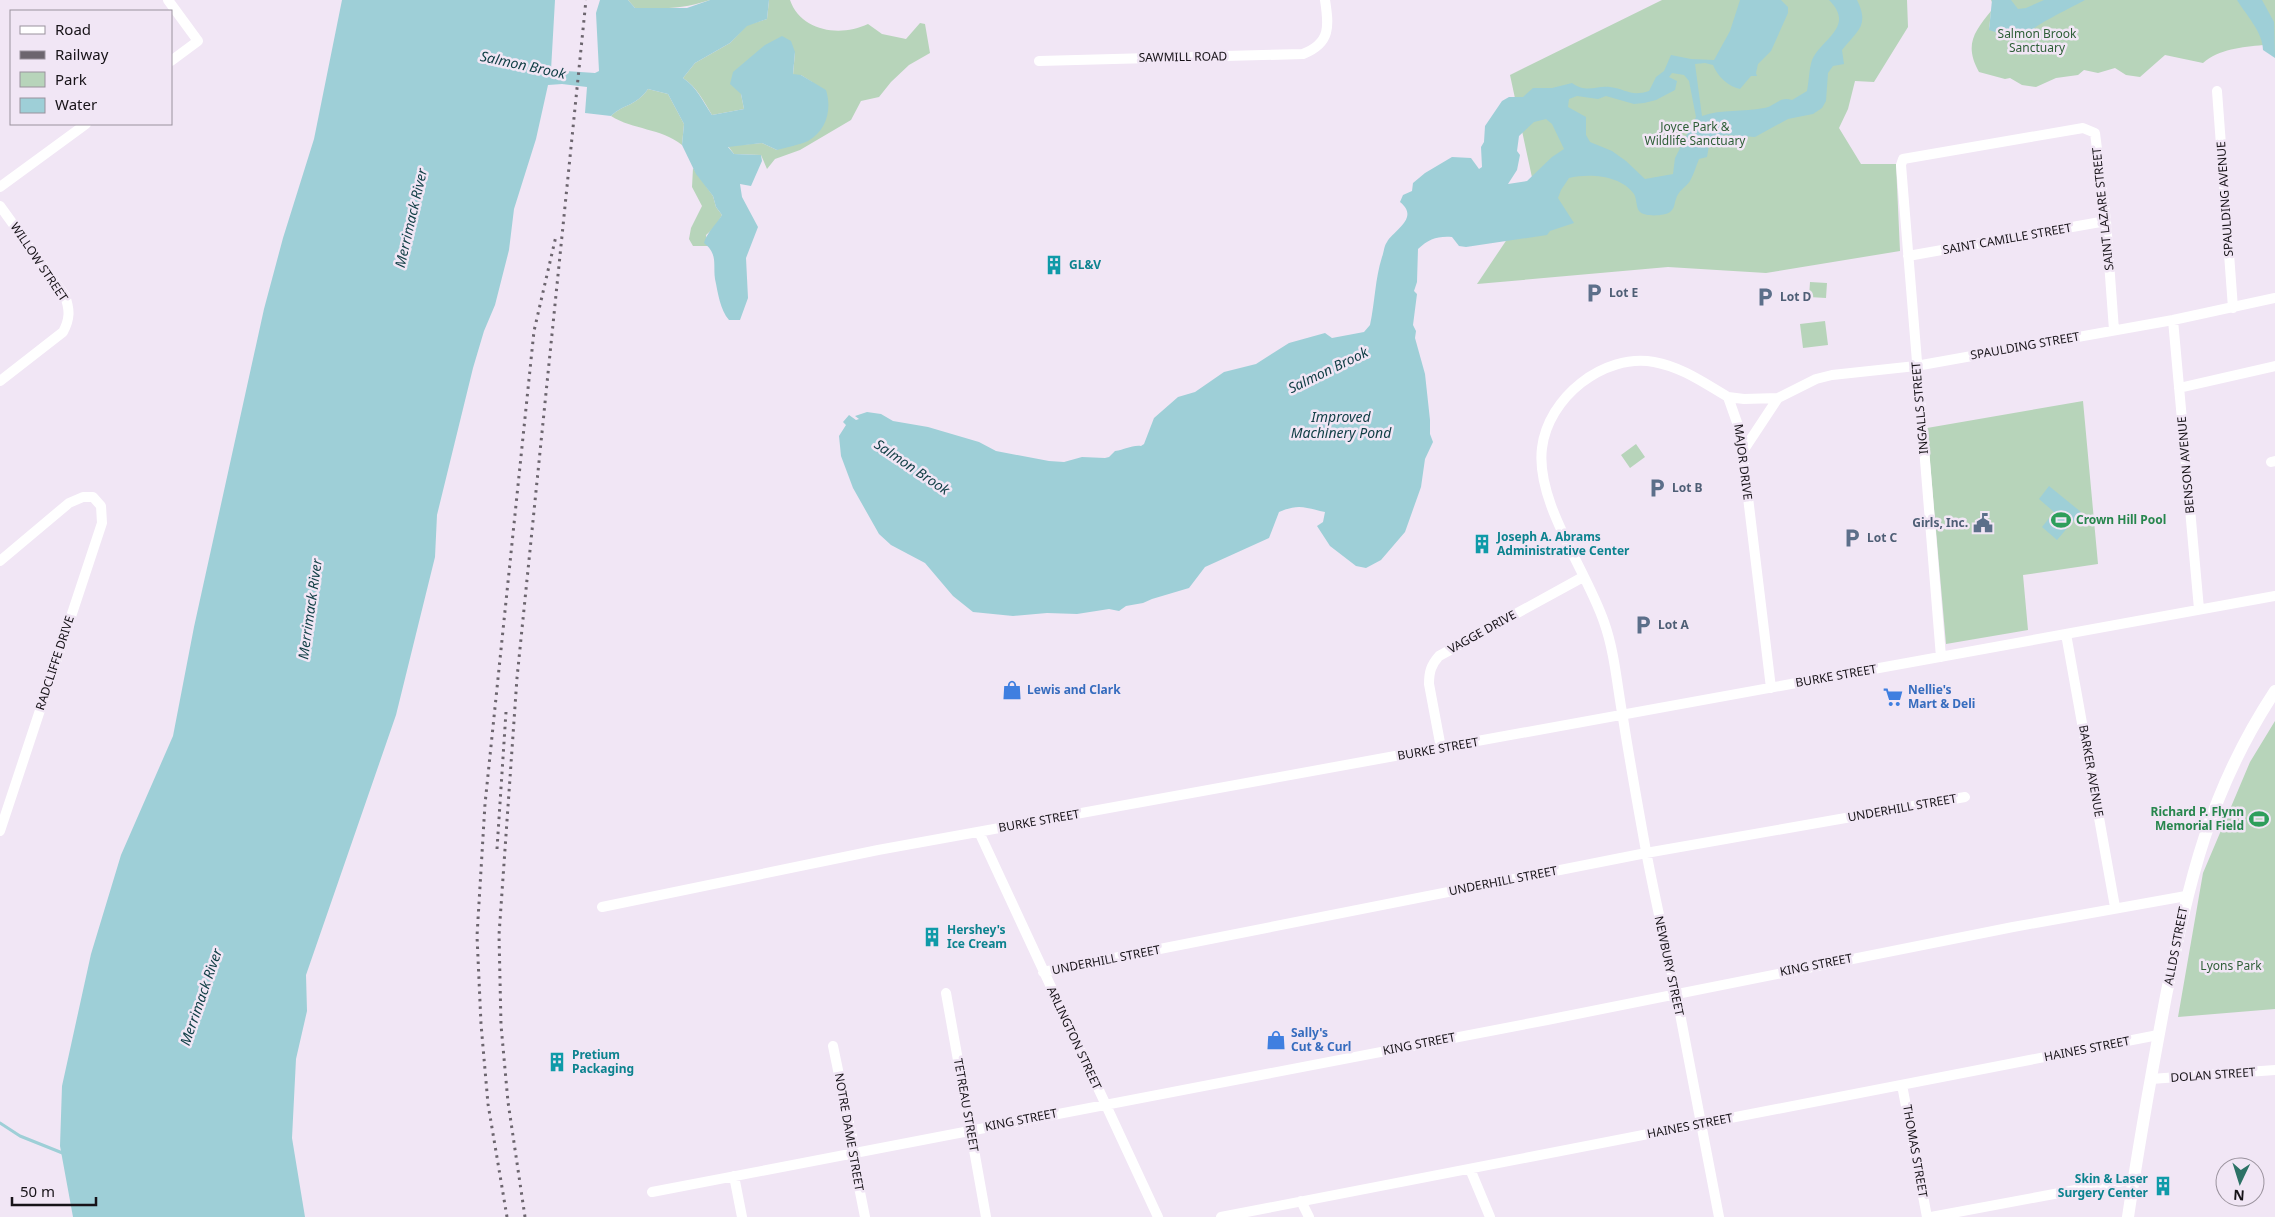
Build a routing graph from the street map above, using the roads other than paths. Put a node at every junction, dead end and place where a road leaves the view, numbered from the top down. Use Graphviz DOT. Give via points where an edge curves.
graph roads {
  1 [pos="168,0"];
  2 [pos="1325,0"];
  3 [pos="172,60"];
  4 [pos="1039,61"];
  5 [pos="2217,91"];
  6 [pos="85,125"];
  7 [pos="1903,159"];
  8 [pos="0,187"];
  9 [pos="0,206"];
  10 [pos="2106,221"];
  11 [pos="1908,256"];
  12 [pos="2275,298"];
  13 [pos="2234,308"];
  14 [pos="2173,320"];
  15 [pos="2114,330"];
  16 [pos="1916,366"];
  17 [pos="2275,366"];
  18 [pos="0,381"];
  19 [pos="2179,388"];
  20 [pos="1728,397"];
  21 [pos="1778,398"];
  22 [pos="1743,450"];
  23 [pos="0,561"];
  24 [pos="1583,576"];
  25 [pos="2275,596"];
  26 [pos="2199,609"];
  27 [pos="2066,634"];
  28 [pos="1941,657"];
  29 [pos="1771,688"];
  30 [pos="2275,691"];
  31 [pos="1622,715"];
  32 [pos="1440,748"];
  33 [pos="1965,797"];
  34 [pos="0,831"];
  35 [pos="979,832"];
  36 [pos="1646,853"];
  37 [pos="2186,896"];
  38 [pos="602,907"];
  39 [pos="2115,908"];
  40 [pos="1043,972"];
  41 [pos="946,993"];
  42 [pos="1676,994"];
  43 [pos="2158,1035"];
  44 [pos="833,1046"];
  45 [pos="2275,1070"];
  46 [pos="2150,1079"];
  47 [pos="1902,1085"];
  48 [pos="1105,1104"];
  49 [pos="1700,1124"];
  50 [pos="970,1130"];
  51 [pos="854,1153"];
  52 [pos="1470,1169"];
  53 [pos="734,1176"];
  54 [pos="2134,1179"];
  55 [pos="652,1192"];
  56 [pos="1302,1201"];
  57 [pos="742,1217"];
  58 [pos="865,1217"];
  59 [pos="986,1217"];
  60 [pos="1158,1217"];
  61 [pos="1220,1217"];
  62 [pos="1309,1217"];
  63 [pos="1490,1217"];
  64 [pos="1719,1217"];
  65 [pos="1927,1217"];
  66 [pos="1931,1217"];
  67 [pos="2128,1217"];
  1 -- 3 [label="street" via="198,41"];
  2 -- 4 [label="street, SAWMILL ROAD" via="1328,29 1316,49 1303,54"];
  5 -- 13 [label="street, SPAULDING AVENUE"];
  6 -- 8 [label="street"];
  7 -- 10 [label="street, SAINT LAZARE STREET" via="2083,128 2095,133"];
  7 -- 11 [label="street, INGALLS STREET"];
  9 -- 18 [label="street, WILLOW STREET" via="65,296 70,308 69,322 63,332"];
  10 -- 11 [label="street, SAINT CAMILLE STREET"];
  10 -- 15 [label="street, SAINT LAZARE STREET"];
  11 -- 16 [label="street, INGALLS STREET"];
  12 -- 13 [label="street, SPAULDING STREET"];
  13 -- 14 [label="street, SPAULDING STREET"];
  14 -- 15 [label="street, SPAULDING STREET"];
  14 -- 19 [label="street, BENSON AVENUE"];
  15 -- 16 [label="street, SPAULDING STREET"];
  16 -- 21 [label="street, SPAULDING STREET" via="1816,379"];
  16 -- 28 [label="street, INGALLS STREET"];
  17 -- 19 [label="street"];
  19 -- 26 [label="street, BENSON AVENUE"];
  20 -- 21 [label="street, SPAULDING STREET"];
  20 -- 22 [label="street, MAJOR DRIVE" via="1738,419"];
  20 -- 24 [label="street" via="1684,371 1640,361 1603,371 1581,384 1562,402 1544,436 1542,474"];
  21 -- 22 [label="street, SPAULDING STREET"];
  22 -- 29 [label="street, MAJOR DRIVE"];
  23 -- 34 [label="street, RADCLIFFE DRIVE" via="69,503 93,497 101,506 102,523"];
  24 -- 31 [label="street" via="1600,611 1612,648"];
  24 -- 32 [label="street, VAGGE DRIVE" via="1439,656 1433,663 1430,684"];
  25 -- 26 [label="street, BURKE STREET"];
  26 -- 27 [label="street, BURKE STREET"];
  27 -- 28 [label="street, BURKE STREET"];
  27 -- 39 [label="street, BARKER AVENUE"];
  28 -- 29 [label="street, BURKE STREET"];
  29 -- 31 [label="street, BURKE STREET"];
  30 -- 37 [label="street, ALLDS STREET" via="2222,787"];
  31 -- 32 [label="street, BURKE STREET"];
  31 -- 36 [label="street, NEWBURY STREET"];
  32 -- 35 [label="street, BURKE STREET"];
  33 -- 36 [label="street, UNDERHILL STREET"];
  35 -- 38 [label="street, BURKE STREET"];
  35 -- 40 [label="street, ARLINGTON STREET"];
  36 -- 40 [label="street, UNDERHILL STREET"];
  36 -- 42 [label="street, NEWBURY STREET"];
  37 -- 39 [label="street, KING STREET"];
  37 -- 43 [label="street, ALLDS STREET"];
  39 -- 42 [label="street, KING STREET"];
  40 -- 48 [label="street, ARLINGTON STREET"];
  41 -- 50 [label="street, TETREAU STREET"];
  42 -- 48 [label="street, KING STREET"];
  42 -- 49 [label="street, NEWBURY STREET"];
  43 -- 46 [label="street, ALLDS STREET"];
  43 -- 47 [label="street, HAINES STREET"];
  44 -- 51 [label="street, NOTRE DAME STREET"];
  45 -- 46 [label="street, DOLAN STREET"];
  46 -- 54 [label="street, ALLDS STREET"];
  47 -- 49 [label="street, HAINES STREET"];
  47 -- 65 [label="street, THOMAS STREET"];
  48 -- 50 [label="street, KING STREET"];
  48 -- 60 [label="street, ARLINGTON STREET"];
  49 -- 52 [label="street, HAINES STREET"];
  49 -- 64 [label="street, NEWBURY STREET"];
  50 -- 51 [label="street, KING STREET"];
  50 -- 59 [label="street, TETREAU STREET"];
  51 -- 53 [label="street, KING STREET"];
  51 -- 58 [label="street, NOTRE DAME STREET"];
  52 -- 56 [label="street, HAINES STREET"];
  52 -- 63 [label="street"];
  53 -- 55 [label="street, KING STREET"];
  53 -- 57 [label="street"];
  54 -- 66 [label="street"];
  54 -- 67 [label="street, ALLDS STREET"];
  56 -- 61 [label="street, HAINES STREET"];
  56 -- 62 [label="street"];
}
